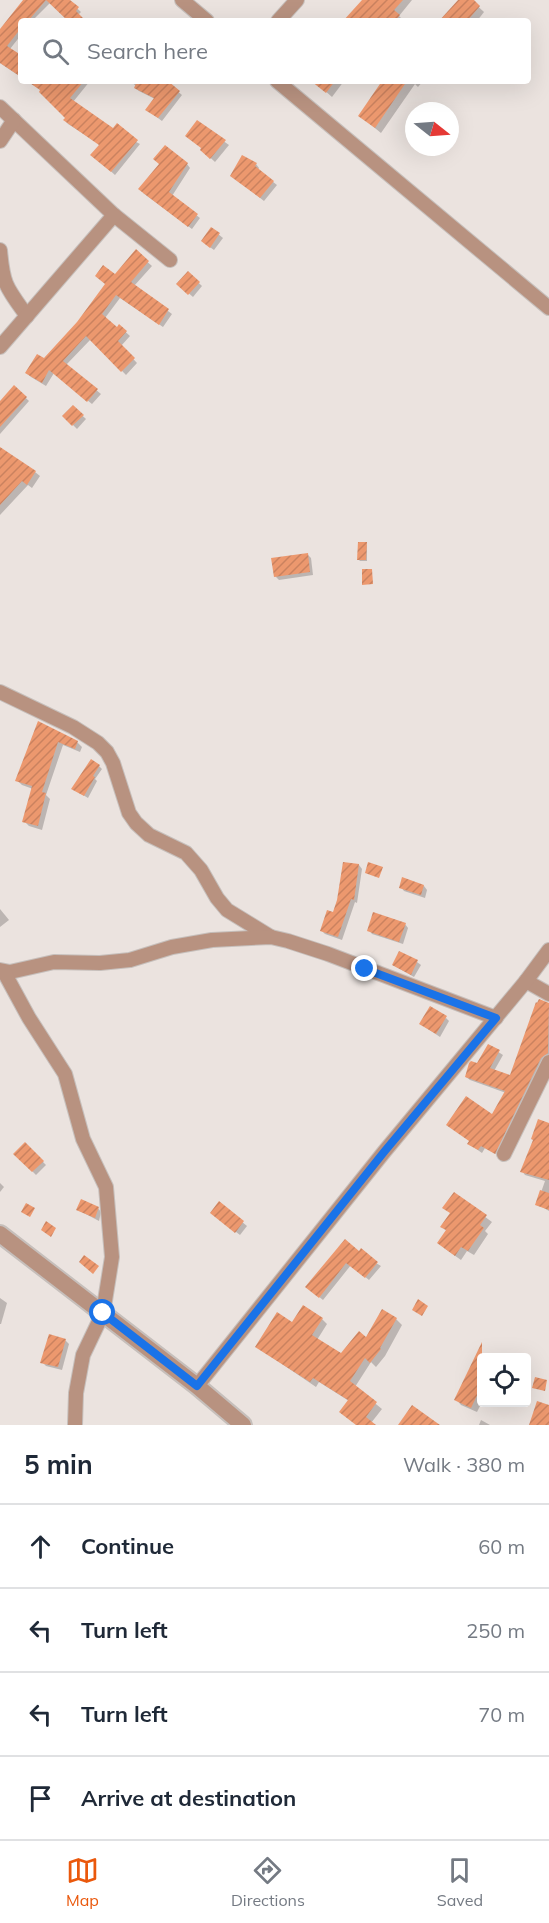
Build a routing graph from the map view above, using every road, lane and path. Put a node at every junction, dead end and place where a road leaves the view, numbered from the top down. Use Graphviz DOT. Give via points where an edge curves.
graph roads {
  1 [pos="182,0"];
  2 [pos="297,0"];
  3 [pos="203,18"];
  4 [pos="281,18"];
  5 [pos="282,84"];
  6 [pos="0,107"];
  7 [pos="14,120"];
  8 [pos="0,141"];
  9 [pos="114,215"];
  10 [pos="0,250"];
  11 [pos="170,260"];
  12 [pos="549,308"];
  13 [pos="27,316"];
  14 [pos="0,347"];
  15 [pos="0,692"];
  16 [pos="271,937"];
  17 [pos="549,950"];
  18 [pos="2,971"];
  19 [pos="526,981"];
  20 [pos="549,994"];
  21 [pos="496,1018"];
  22 [pos="549,1062"];
  23 [pos="504,1154"];
  24 [pos="0,1234"];
  25 [pos="103,1313"];
  26 [pos="197,1386"];
  27 [pos="75,1425"];
  28 [pos="243,1425"];
  1 -- 3 [label="street"];
  2 -- 4 [label="street"];
  5 -- 12 [label="street"];
  6 -- 7 [label="street"];
  7 -- 8 [label="street"];
  7 -- 9 [label="street"];
  9 -- 11 [label="street"];
  9 -- 13 [label="street"];
  10 -- 13 [label="street" via="5,286"];
  13 -- 14 [label="street"];
  15 -- 16 [label="street" via="98,743 113,764 136,823 157,840 186,853 227,910"];
  16 -- 18 [label="street" via="212,940 130,960 54,962"];
  16 -- 21 [label="street" via="328,954"];
  17 -- 19 [label="street"];
  18 -- 25 [label="street" via="65,1074 83,1139 106,1187 112,1257"];
  19 -- 20 [label="street"];
  19 -- 21 [label="street"];
  21 -- 26 [label="street"];
  22 -- 23 [label="street"];
  24 -- 25 [label="street"];
  25 -- 26 [label="street"];
  25 -- 27 [label="street" via="83,1355"];
  26 -- 28 [label="street"];
}
